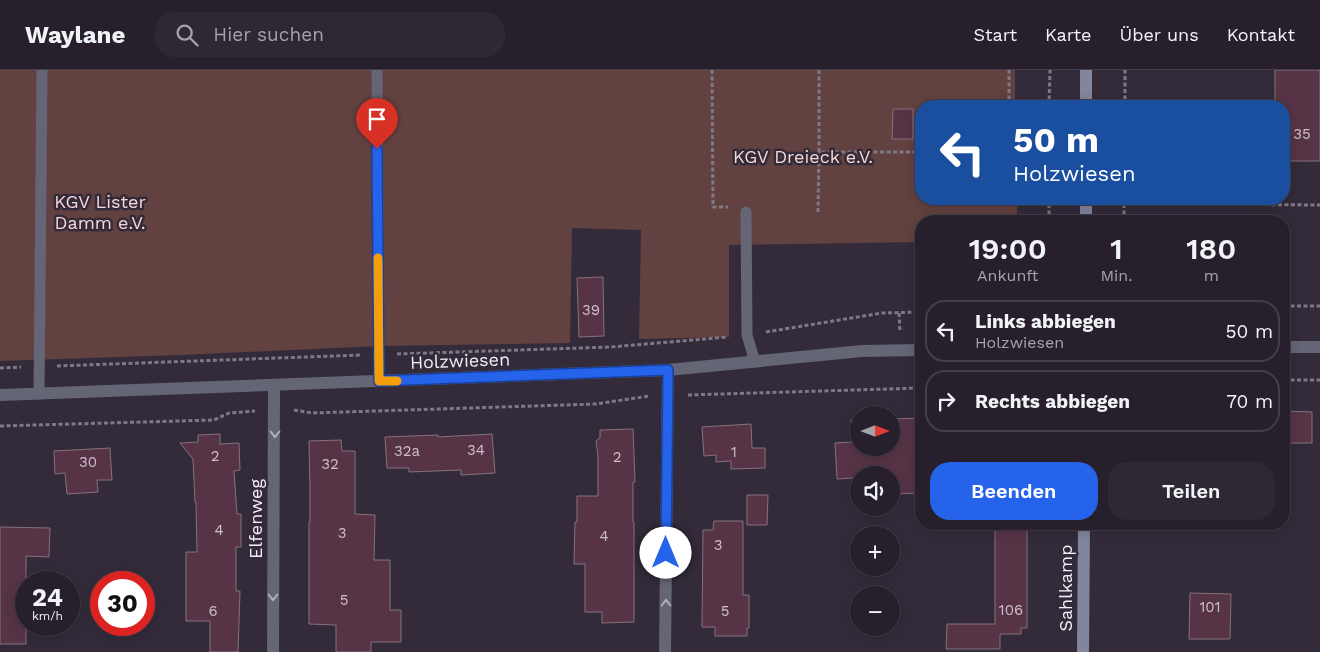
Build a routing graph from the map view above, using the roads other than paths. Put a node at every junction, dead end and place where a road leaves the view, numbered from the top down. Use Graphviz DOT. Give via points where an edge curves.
graph roads {
  1 [pos="42,70"];
  2 [pos="377,70"];
  3 [pos="1086,70"];
  4 [pos="1086,100"];
  5 [pos="746,212"];
  6 [pos="1290,347"];
  7 [pos="1320,347"];
  8 [pos="915,350"];
  9 [pos="755,362"];
  10 [pos="668,370"];
  11 [pos="379,381"];
  12 [pos="274,386"];
  13 [pos="39,394"];
  14 [pos="0,395"];
  15 [pos="1084,530"];
  16 [pos="273,652"];
  17 [pos="665,652"];
  18 [pos="1083,652"];
  1 -- 13 [label="lane"];
  2 -- 11 [label="lane"];
  3 -- 4 [label="street"];
  5 -- 9 [label="lane" via="746,335"];
  6 -- 7 [label="street"];
  8 -- 9 [label="street, Holzwiesen"];
  9 -- 10 [label="street, Holzwiesen"];
  10 -- 11 [label="street, Holzwiesen"];
  17 -- 10 [label="street, one-way"];
  11 -- 12 [label="street, Holzwiesen"];
  12 -- 13 [label="street, Holzwiesen"];
  12 -- 16 [label="street, Elfenweg, one-way"];
  13 -- 14 [label="street, Holzwiesen"];
  15 -- 18 [label="street, Sahlkamp"];
}
